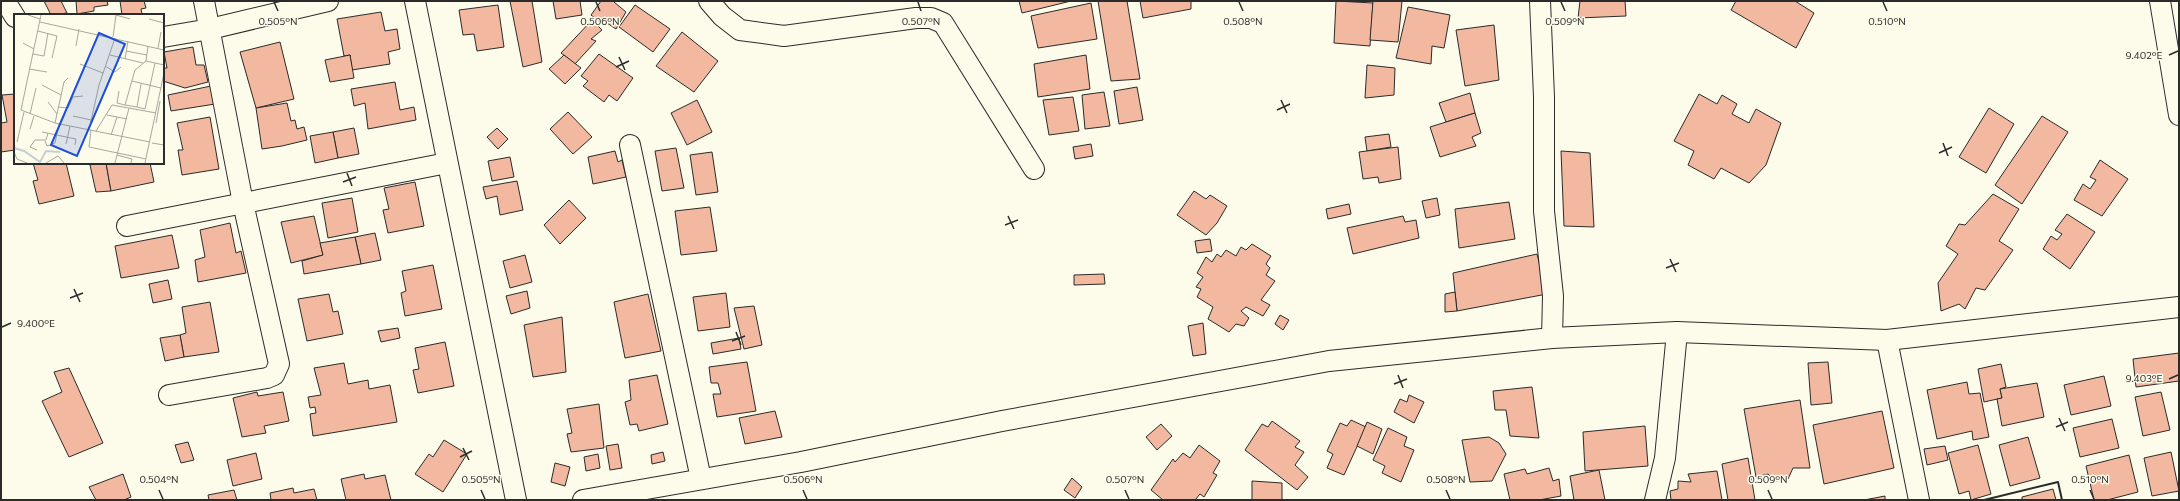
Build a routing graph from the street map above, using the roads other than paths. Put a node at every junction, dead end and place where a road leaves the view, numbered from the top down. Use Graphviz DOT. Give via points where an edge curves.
graph roads {
  1 [pos="5,1"];
  2 [pos="204,1"];
  3 [pos="328,1"];
  4 [pos="415,1"];
  5 [pos="709,1"];
  6 [pos="1540,1"];
  7 [pos="2160,1"];
  8 [pos="14,15"];
  9 [pos="210,29"];
  10 [pos="164,37"];
  11 [pos="2179,115"];
  12 [pos="630,146"];
  13 [pos="447,163"];
  14 [pos="1034,169"];
  15 [pos="243,203"];
  16 [pos="127,226"];
  17 [pos="2179,307"];
  18 [pos="1677,332"];
  19 [pos="1552,338"];
  20 [pos="1887,340"];
  21 [pos="169,395"];
  22 [pos="701,479"];
  23 [pos="516,500"];
  24 [pos="584,500"];
  25 [pos="1655,500"];
  26 [pos="1919,500"];
  1 -- 8 [label="street"];
  2 -- 9 [label="street"];
  3 -- 9 [label="street"];
  4 -- 13 [label="street"];
  5 -- 14 [label="street" via="722,16 740,30 760,34 784,36 916,18 931,18 943,23"];
  6 -- 19 [label="street" via="1544,97 1544,211 1554,296"];
  7 -- 11 [label="street"];
  9 -- 10 [label="street"];
  9 -- 15 [label="street"];
  12 -- 22 [label="street"];
  13 -- 15 [label="street"];
  13 -- 23 [label="street"];
  15 -- 16 [label="street"];
  15 -- 21 [label="street" via="279,364 278,369 267,378"];
  17 -- 20 [label="street"];
  18 -- 19 [label="street"];
  18 -- 20 [label="street"];
  18 -- 25 [label="street" via="1665,458"];
  19 -- 22 [label="street" via="1329,361"];
  20 -- 26 [label="street"];
  22 -- 24 [label="street"];
}
